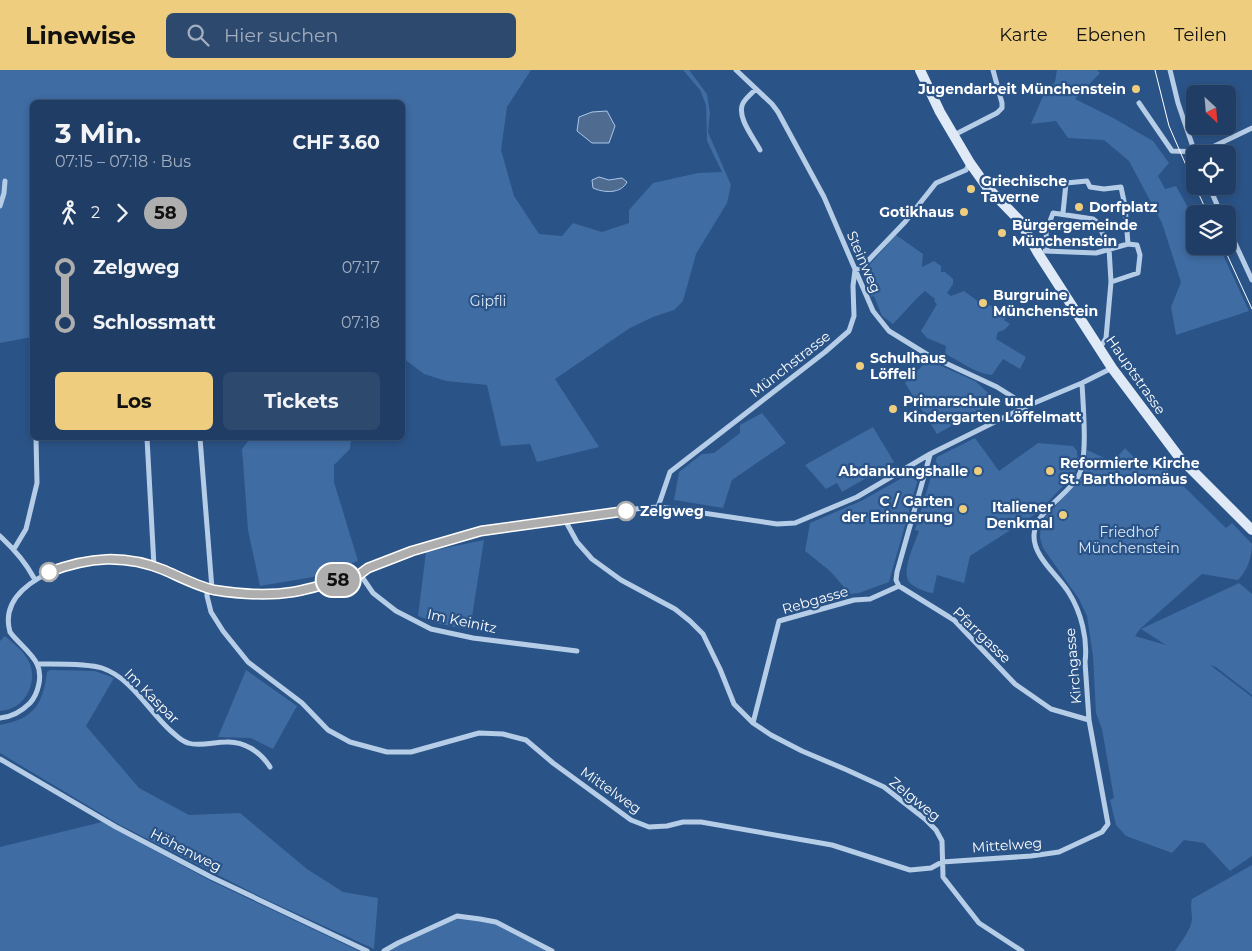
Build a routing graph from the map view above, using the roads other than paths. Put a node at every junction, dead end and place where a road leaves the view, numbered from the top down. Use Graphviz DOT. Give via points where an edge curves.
graph roads {
  1 [pos="736,70"];
  2 [pos="920,70"];
  3 [pos="993,70"];
  4 [pos="1170,70"];
  5 [pos="756,89"];
  6 [pos="1139,103"];
  7 [pos="1252,128"];
  8 [pos="953,135"];
  9 [pos="1192,145"];
  10 [pos="1218,145"];
  11 [pos="760,150"];
  12 [pos="1186,153"];
  13 [pos="970,163"];
  14 [pos="5,181"];
  15 [pos="0,206"];
  16 [pos="1063,213"];
  17 [pos="1128,244"];
  18 [pos="1236,245"];
  19 [pos="1109,248"];
  20 [pos="1043,251"];
  21 [pos="855,270"];
  22 [pos="1252,280"];
  23 [pos="1111,282"];
  24 [pos="1100,348"];
  25 [pos="1112,368"];
  26 [pos="1082,384"];
  27 [pos="1027,406"];
  28 [pos="36,440"];
  29 [pos="147,440"];
  30 [pos="200,440"];
  31 [pos="930,454"];
  32 [pos="658,507"];
  33 [pos="565,520"];
  34 [pos="1252,530"];
  35 [pos="0,536"];
  36 [pos="14,549"];
  37 [pos="154,566"];
  38 [pos="360,574"];
  39 [pos="34,578"];
  40 [pos="899,586"];
  41 [pos="210,588"];
  42 [pos="9,596"];
  43 [pos="2,616"];
  44 [pos="577,651"];
  45 [pos="37,664"];
  46 [pos="0,718"];
  47 [pos="1089,720"];
  48 [pos="753,723"];
  49 [pos="0,759"];
  50 [pos="270,767"];
  51 [pos="1108,824"];
  52 [pos="942,862"];
  53 [pos="368,951"];
  54 [pos="384,951"];
  55 [pos="552,951"];
  56 [pos="1022,951"];
  1 -- 5 [label="street, Steinweg"];
  2 -- 8 [label="main road, Hauptstrasse"];
  3 -- 8 [label="street" via="1002,108"];
  4 -- 9 [label="street"];
  5 -- 11 [label="street" via="744,101 741,114"];
  5 -- 21 [label="street, Steinweg" via="778,112 814,177"];
  6 -- 12 [label="street" via="1169,149"];
  7 -- 10 [label="street"];
  8 -- 13 [label="main road, Hauptstrasse"];
  13 -- 20 [label="main road, Hauptstrasse"];
  13 -- 21 [label="street" via="966,170 936,183 905,222 861,268"];
  14 -- 15 [label="street"];
  16 -- 17 [label="street" via="1066,183 1087,181 1090,187 1121,187"];
  16 -- 19 [label="street" via="1093,219"];
  16 -- 20 [label="street" via="1053,213"];
  17 -- 19 [label="street"];
  17 -- 23 [label="street" via="1136,245 1140,255 1138,273"];
  18 -- 22 [label="street"];
  19 -- 20 [label="street" via="1096,252"];
  19 -- 23 [label="street"];
  20 -- 24 [label="main road, Hauptstrasse"];
  21 -- 27 [label="street, Steinweg" via="873,311 889,331"];
  21 -- 32 [label="street, Münchstrasse" via="854,316 848,331 670,472"];
  23 -- 24 [label="street" via="1106,338"];
  24 -- 25 [label="main road, Hauptstrasse"];
  25 -- 26 [label="street"];
  25 -- 34 [label="main road, Hauptstrasse" via="1178,457"];
  26 -- 27 [label="street"];
  26 -- 47 [label="street, Kirchgasse" via="1084,446 1079,474 1037,521 1034,536 1038,552 1070,594 1083,626"];
  27 -- 31 [label="street"];
  28 -- 36 [label="street" via="37,483 26,529"];
  29 -- 37 [label="street"];
  30 -- 41 [label="street, Mittelweg"];
  31 -- 32 [label="street" via="858,497 795,523 777,524"];
  31 -- 40 [label="street" via="897,572"];
  32 -- 33 [label="street"];
  33 -- 38 [label="street" via="462,536 368,568"];
  33 -- 48 [label="street, Zelgweg" via="577,542 592,559 621,580 675,609 703,634 734,704"];
  35 -- 36 [label="street"];
  36 -- 39 [label="street"];
  37 -- 39 [label="street" via="103,559 83,561"];
  37 -- 41 [label="street"];
  38 -- 41 [label="street" via="293,592 257,594"];
  38 -- 44 [label="street, Im Keinitz" via="374,593 396,611 432,629 473,638"];
  39 -- 42 [label="street"];
  40 -- 47 [label="street, Pfarrgasse" via="954,620 1015,684 1051,709"];
  40 -- 48 [label="street, Rebgasse" via="870,599 854,600 779,621"];
  41 -- 52 [label="street, Mittelweg" via="207,596 211,612 248,662 302,703 328,730 350,742 387,752 411,752 479,732 503,734 526,740 631,820 649,827 701,822 832,845 910,870 931,868"];
  43 -- 45 [label="street" via="10,632"];
  45 -- 46 [label="street" via="39,684 33,700 16,714"];
  45 -- 50 [label="street, Im Kaspar" via="100,667 116,674 180,739 200,744 236,743 255,750"];
  47 -- 51 [label="street, Kirchgasse"];
  48 -- 52 [label="street, Zelgweg" via="802,751 884,787 936,830 942,841"];
  49 -- 53 [label="street, Höhenweg" via="203,872"];
  51 -- 52 [label="street, Mittelweg" via="1102,832 1059,852"];
  52 -- 56 [label="street, Zelgweg" via="943,877 979,923"];
  54 -- 55 [label="street" via="458,916 496,922"];
}
